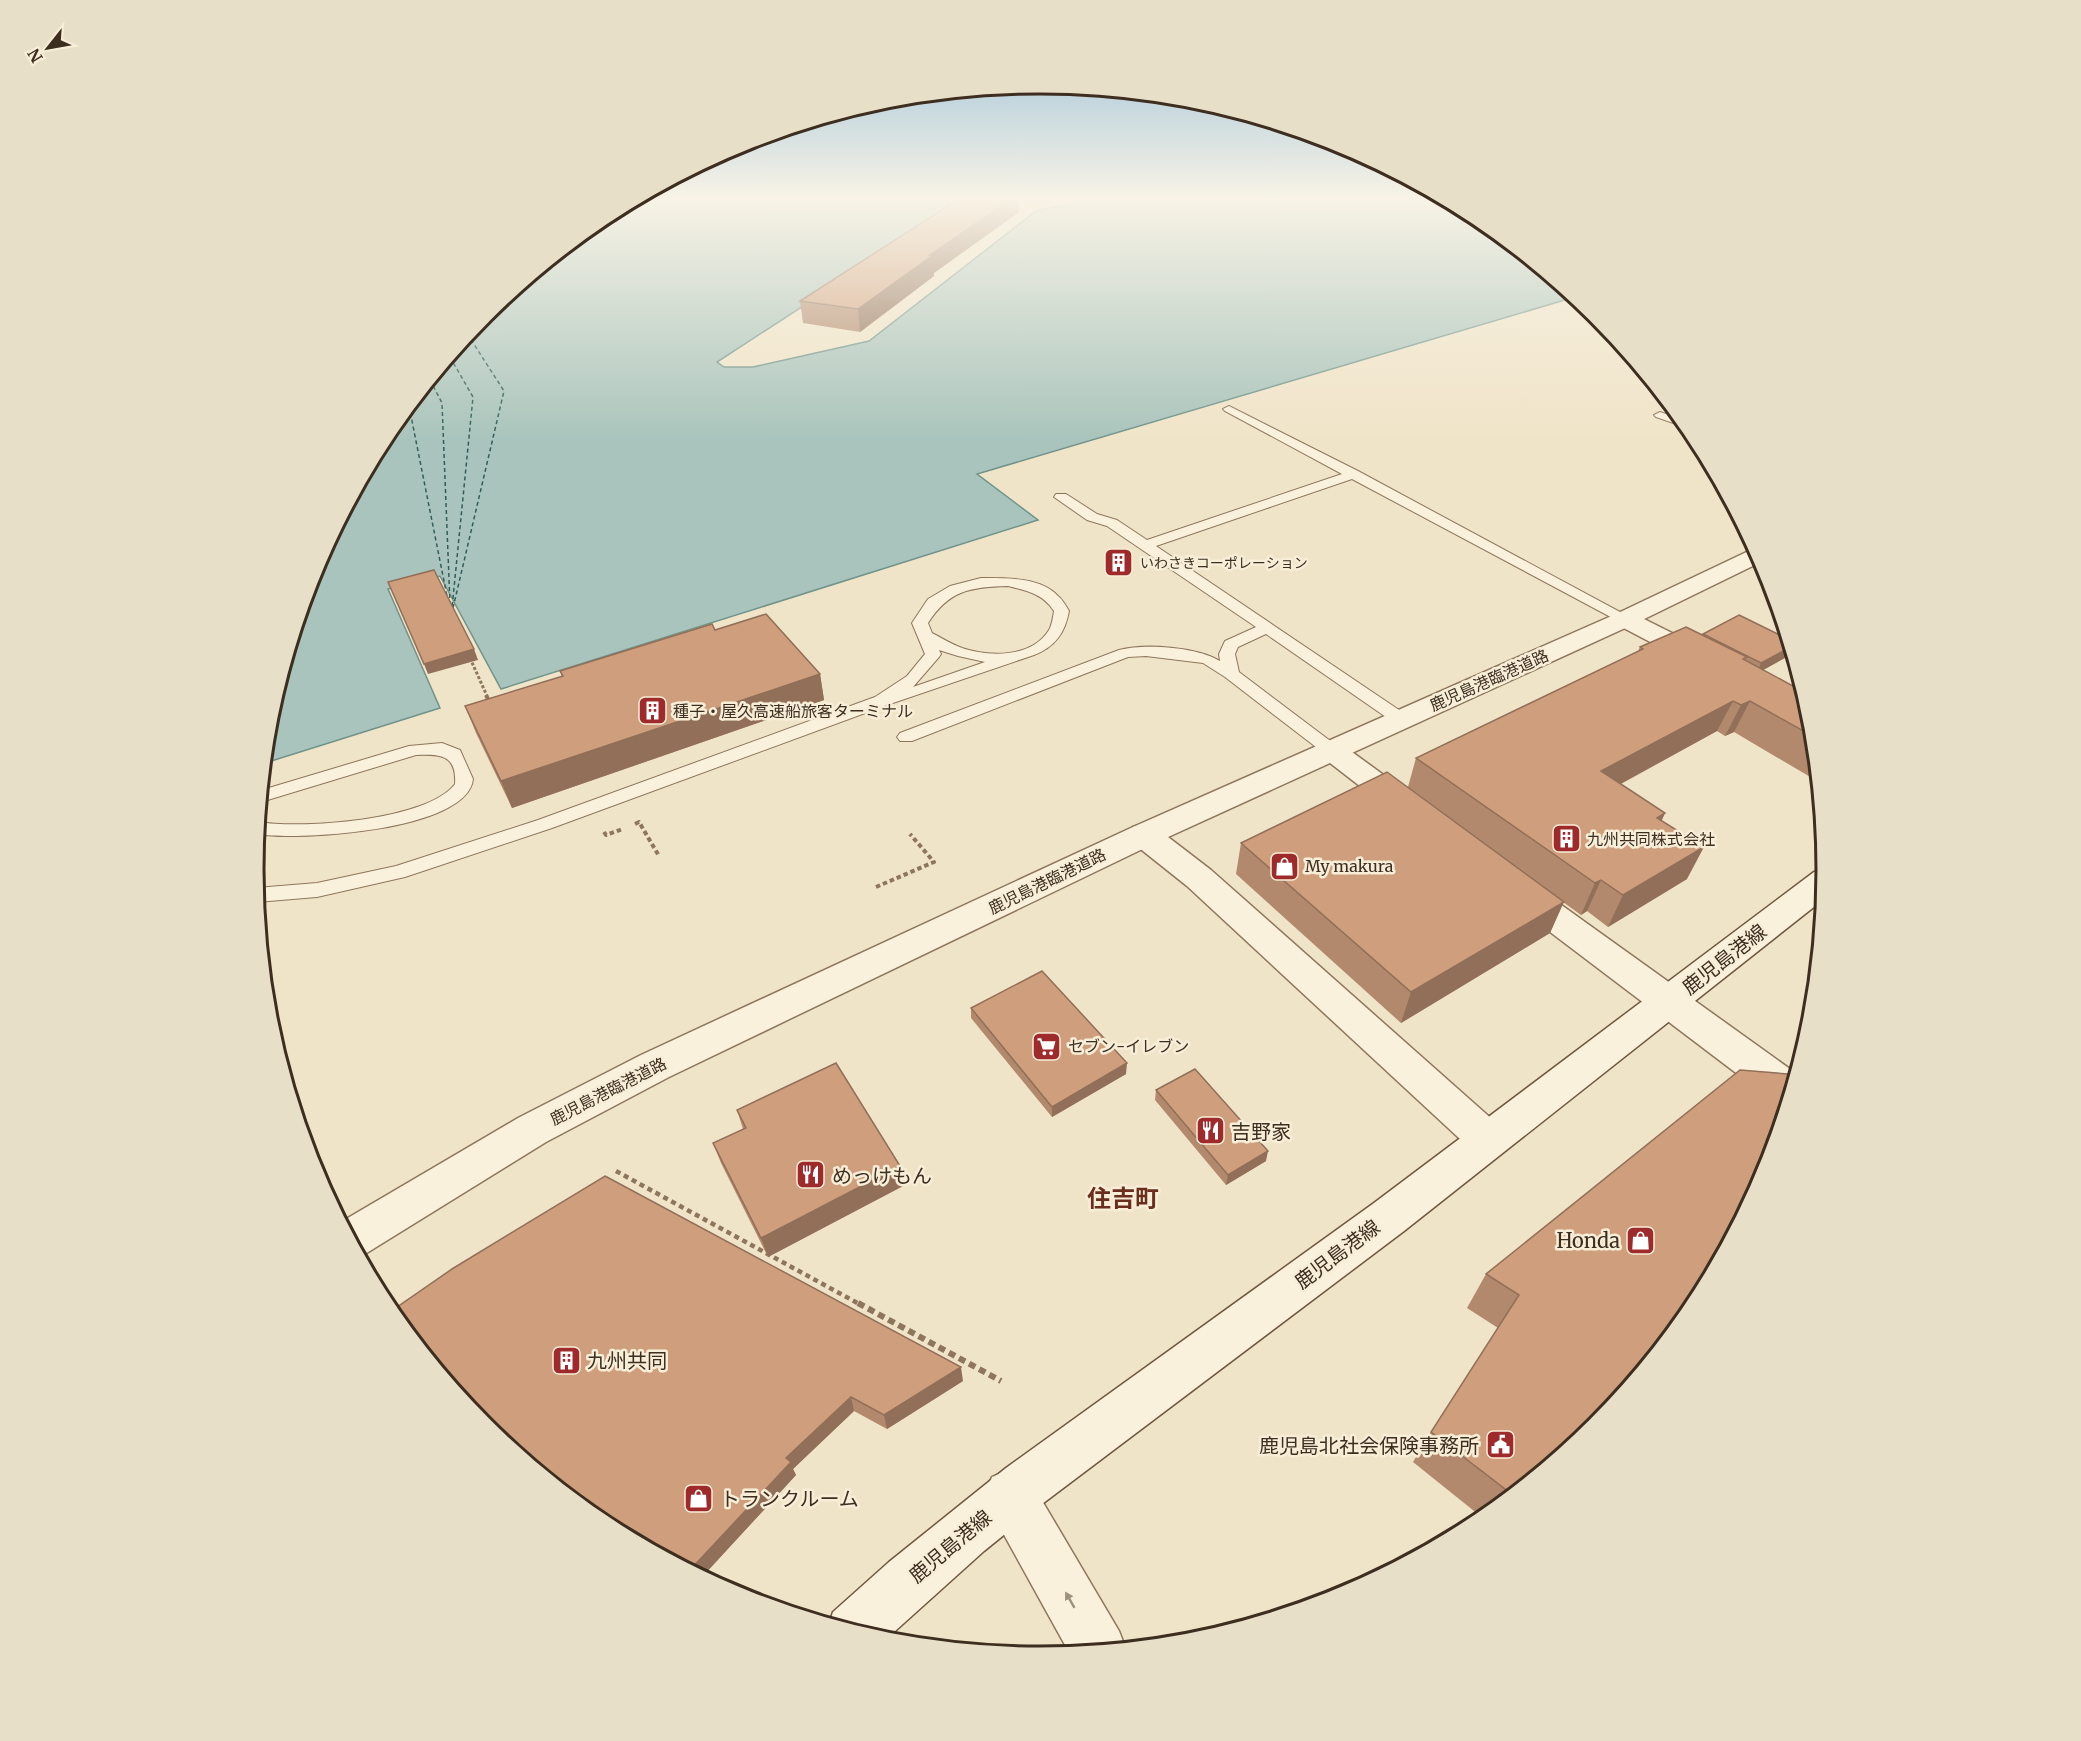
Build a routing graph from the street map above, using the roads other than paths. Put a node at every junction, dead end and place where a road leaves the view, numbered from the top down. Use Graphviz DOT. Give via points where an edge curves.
graph roads {
  1 [pos="1229,409"];
  2 [pos="1660,415"];
  3 [pos="1672,420"];
  4 [pos="1354,474"];
  5 [pos="1061,496"];
  6 [pos="1145,545"];
  7 [pos="1750,558"];
  8 [pos="1625,619"];
  9 [pos="1267,628"];
  10 [pos="928,637"];
  11 [pos="1011,658"];
  12 [pos="1723,669"];
  13 [pos="1231,675"];
  14 [pos="881,701"];
  15 [pos="1402,720"];
  16 [pos="906,737"];
  17 [pos="1331,750"];
  18 [pos="269,794"];
  19 [pos="1426,821"];
  20 [pos="266,828"];
  21 [pos="1144,835"];
  22 [pos="1493,872"];
  23 [pos="1816,888"];
  24 [pos="265,894"];
  25 [pos="1668,1002"];
  26 [pos="1785,1088"];
  27 [pos="1488,1140"];
  28 [pos="357,1236"];
  29 [pos="1010,1495"];
  30 [pos="860,1625"];
  31 [pos="1095,1645"];
  1 -- 4 [label="lane"];
  2 -- 3 [label="lane"];
  4 -- 6 [label="lane"];
  4 -- 8 [label="lane"];
  5 -- 6 [label="lane"];
  6 -- 9 [label="lane"];
  7 -- 8 [label="street, 鹿児島港臨港道路"];
  8 -- 12 [label="street"];
  8 -- 15 [label="street, 鹿児島港臨港道路"];
  9 -- 13 [label="lane" via="1231,644 1227,654"];
  9 -- 15 [label="lane"];
  10 -- 11 [label="lane" via="944,648"];
  10 -- 11 [label="lane" via="920,623 924,611 938,597 958,587 997,581 1031,586 1051,595 1061,607 1062,621 1039,647"];
  10 -- 14 [label="lane" via="933,654 913,679"];
  11 -- 14 [label="lane" via="934,687"];
  13 -- 16 [label="lane" via="1208,660 1191,656 1125,653"];
  13 -- 17 [label="lane"];
  14 -- 24 [label="lane" via="545,824 398,872 317,890"];
  15 -- 17 [label="street, 鹿児島港臨港道路"];
  17 -- 19 [label="street"];
  17 -- 21 [label="street, 鹿児島港臨港道路"];
  18 -- 20 [label="lane" via="415,750 442,748 454,754 465,777 462,788 447,801 387,821 309,831"];
  21 -- 27 [label="street" via="1199,878"];
  21 -- 28 [label="street, 鹿児島港臨港道路" via="655,1066 532,1130"];
  22 -- 25 [label="street"];
  23 -- 25 [label="street, 鹿児島港線"];
  25 -- 26 [label="street"];
  25 -- 27 [label="street, 鹿児島港線"];
  27 -- 29 [label="street, 鹿児島港線"];
  29 -- 30 [label="street, 鹿児島港線"];
  31 -- 29 [label="street, one-way"];
}
